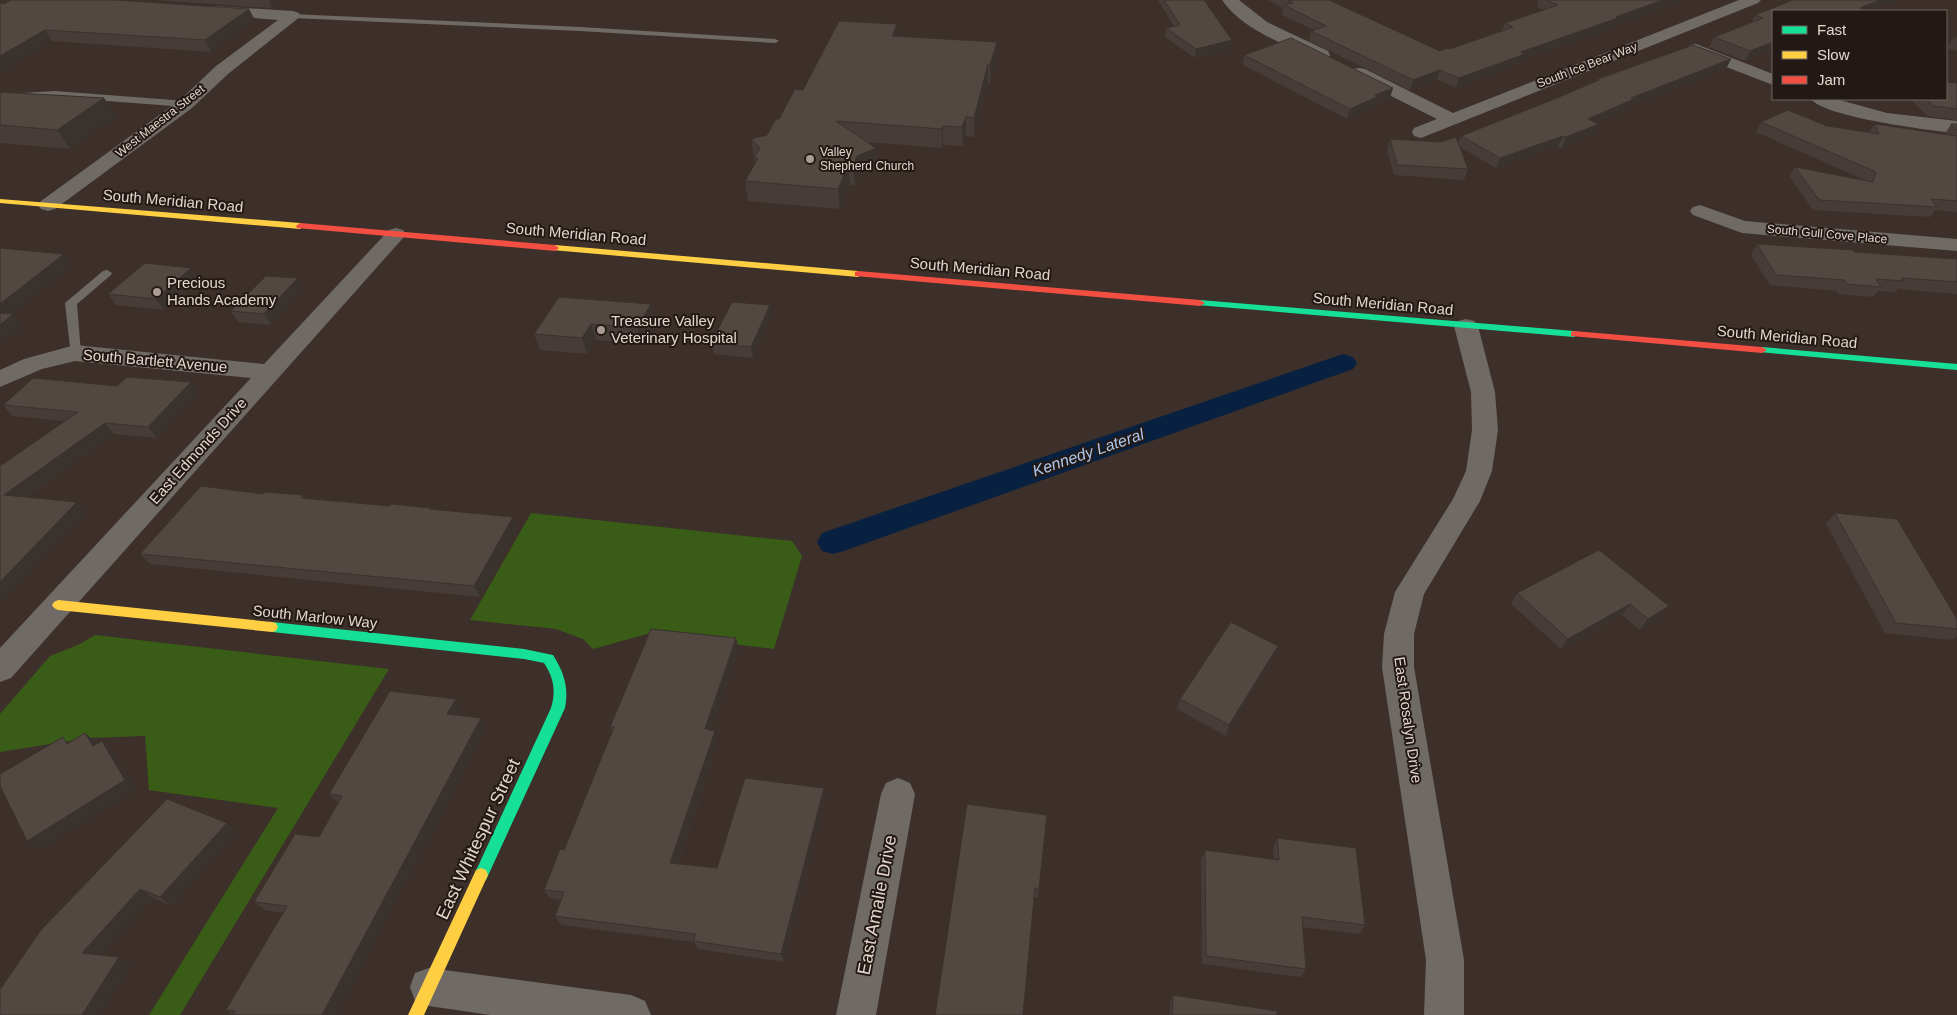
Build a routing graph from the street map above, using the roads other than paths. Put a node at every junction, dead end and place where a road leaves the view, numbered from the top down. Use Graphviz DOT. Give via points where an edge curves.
graph roads {
  1 [pos="1230,0"];
  2 [pos="1753,0"];
  3 [pos="204,10"];
  4 [pos="293,16"];
  5 [pos="1662,36"];
  6 [pos="775,41"];
  7 [pos="1772,80"];
  8 [pos="1823,100"];
  9 [pos="0,103"];
  10 [pos="186,104"];
  11 [pos="1451,119"];
  12 [pos="1957,128"];
  13 [pos="1421,132"];
  14 [pos="0,201"];
  15 [pos="48,206"];
  16 [pos="1700,211"];
  17 [pos="396,234"];
  18 [pos="1957,245"];
  19 [pos="107,273"];
  20 [pos="1466,326"];
  21 [pos="75,353"];
  22 [pos="1957,367"];
  23 [pos="270,372"];
  24 [pos="6,376"];
  25 [pos="58,605"];
  26 [pos="0,669"];
  27 [pos="560,675"];
  28 [pos="898,794"];
  29 [pos="422,1001"];
  30 [pos="631,1015"];
  31 [pos="856,1015"];
  32 [pos="1444,1015"];
  1 -- 11 [label="street" via="1256,22"];
  2 -- 5 [label="street, South Ice Bear Way"];
  3 -- 4 [label="street"];
  4 -- 6 [label="lane"];
  4 -- 10 [label="street, West Maestra Street" via="222,70"];
  5 -- 7 [label="street"];
  5 -- 11 [label="street, South Ice Bear Way"];
  8 -- 12 [label="street" via="1883,119"];
  9 -- 10 [label="lane" via="22,96 54,94"];
  10 -- 15 [label="street, West Maestra Street"];
  11 -- 13 [label="street, South Ice Bear Way"];
  14 -- 15 [label="main road, South Meridian Road"];
  15 -- 17 [label="main road, South Meridian Road"];
  16 -- 18 [label="street, South Gull Cove Place" via="1742,227"];
  17 -- 20 [label="main road, South Meridian Road"];
  17 -- 23 [label="street, East Edmonds Drive"];
  19 -- 21 [label="lane" via="71,303"];
  20 -- 22 [label="main road, South Meridian Road"];
  20 -- 32 [label="street, East Rosalyn Drive" via="1483,392 1484,430 1479,471 1466,501 1410,592 1399,634 1398,667 1445,960"];
  21 -- 23 [label="street, South Bartlett Avenue"];
  21 -- 24 [label="street, South Bartlett Avenue" via="54,357"];
  23 -- 25 [label="street, East Edmonds Drive"];
  25 -- 26 [label="street, East Edmonds Drive"];
  25 -- 27 [label="main road, South Marlow Way" via="524,654 548,659"];
  27 -- 29 [label="main road, East Whitespur Street" via="563,690 558,708"];
  28 -- 31 [label="street, East Amalie Drive"];
  29 -- 30 [label="street"];
}
